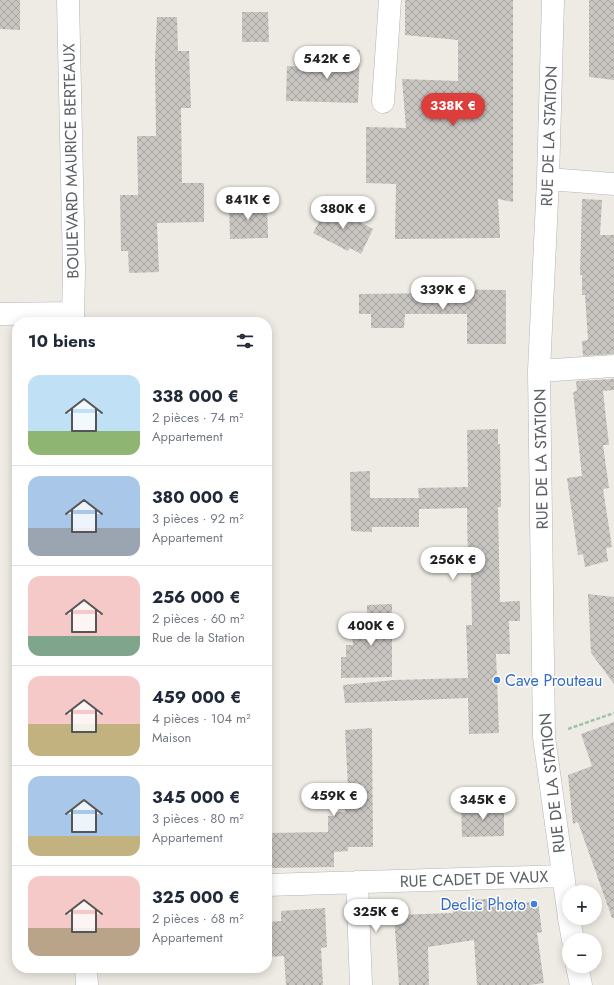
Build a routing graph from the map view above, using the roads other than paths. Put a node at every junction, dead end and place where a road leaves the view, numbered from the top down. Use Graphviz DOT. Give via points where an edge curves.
graph roads {
  1 [pos="68,0"];
  2 [pos="390,0"];
  3 [pos="553,0"];
  4 [pos="383,102"];
  5 [pos="548,179"];
  6 [pos="614,184"];
  7 [pos="0,314"];
  8 [pos="73,317"];
  9 [pos="614,366"];
  10 [pos="539,371"];
  11 [pos="562,876"];
  12 [pos="357,882"];
  13 [pos="272,885"];
  14 [pos="564,885"];
  15 [pos="86,973"];
  16 [pos="578,973"];
  17 [pos="87,985"];
  18 [pos="361,985"];
  19 [pos="580,985"];
  1 -- 8 [label="street, BOULEVARD MAURICE BERTEAUX"];
  2 -- 4 [label="street"];
  3 -- 5 [label="street, RUE DE LA STATION"];
  5 -- 6 [label="street"];
  5 -- 10 [label="street, RUE DE LA STATION"];
  7 -- 8 [label="street"];
  9 -- 10 [label="street"];
  10 -- 11 [label="street, RUE DE LA STATION" via="544,737"];
  11 -- 12 [label="street, RUE CADET DE VAUX"];
  11 -- 14 [label="street, RUE DE LA STATION"];
  12 -- 13 [label="street, RUE CADET DE VAUX"];
  12 -- 18 [label="street"];
  15 -- 17 [label="street"];
  16 -- 19 [label="street"];
}
